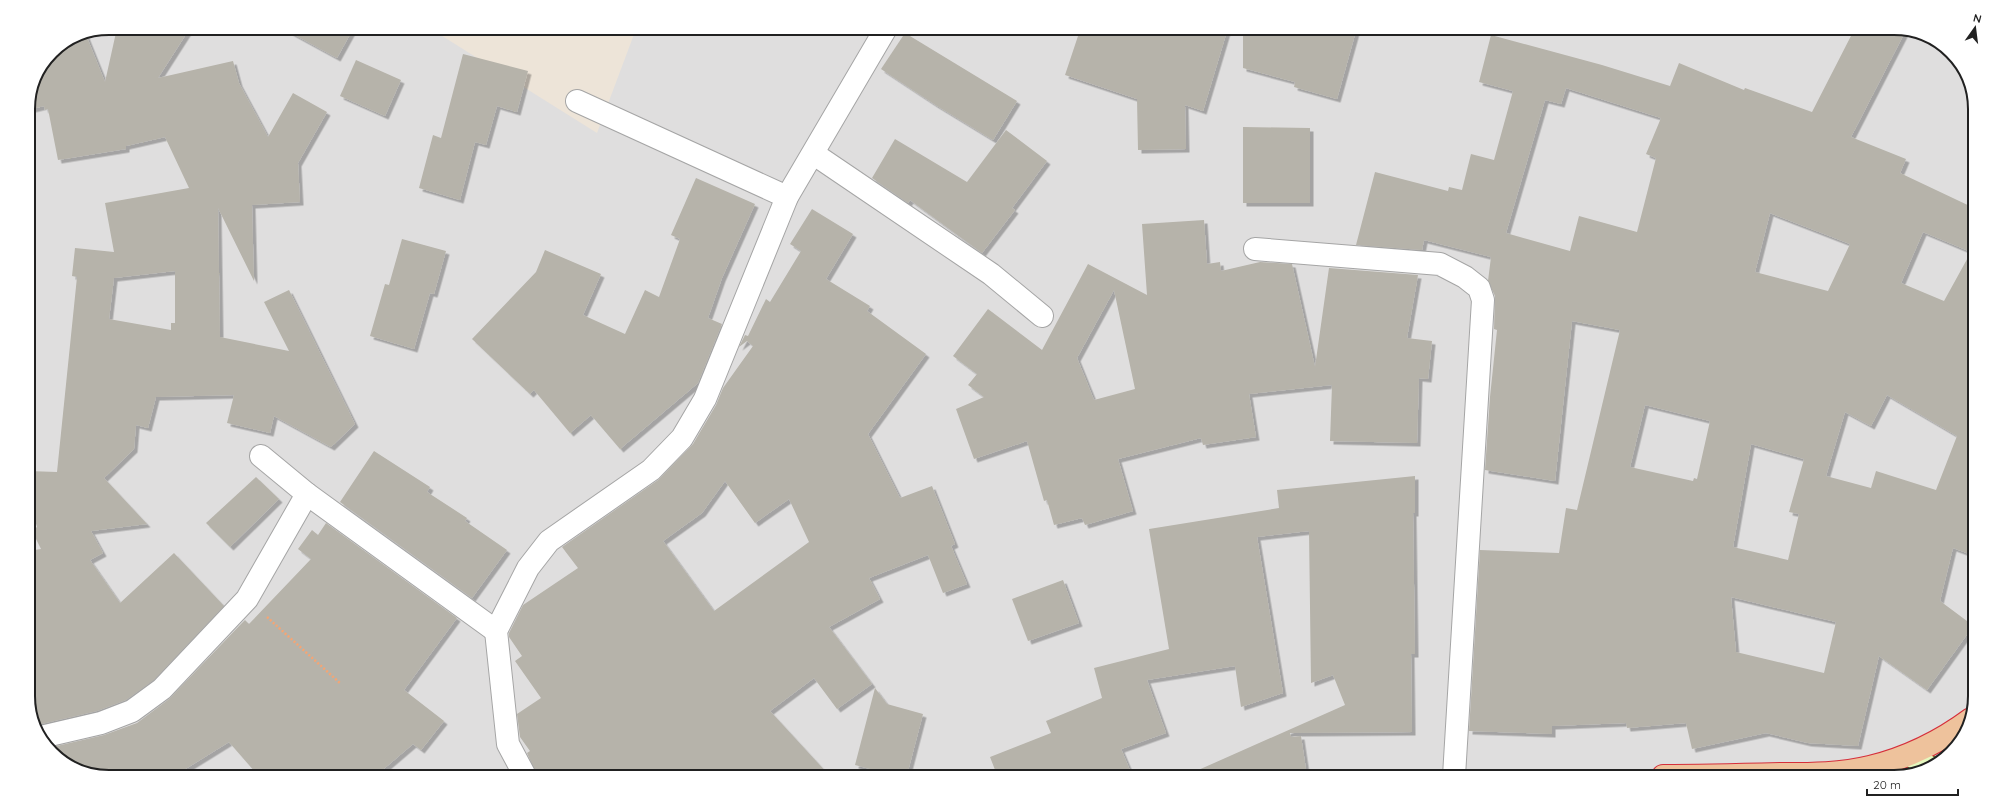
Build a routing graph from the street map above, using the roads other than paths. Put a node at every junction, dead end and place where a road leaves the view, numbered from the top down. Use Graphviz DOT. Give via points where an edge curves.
graph roads {
  1 [pos="882,35"];
  2 [pos="577,101"];
  3 [pos="814,154"];
  4 [pos="788,197"];
  5 [pos="1255,250"];
  6 [pos="1042,316"];
  7 [pos="261,456"];
  8 [pos="307,494"];
  9 [pos="496,631"];
  10 [pos="1961,726"];
  11 [pos="47,736"];
  12 [pos="1910,755"];
  13 [pos="1924,764"];
  14 [pos="522,770"];
  15 [pos="1454,770"];
  16 [pos="1857,770"];
  1 -- 3 [label="street"];
  2 -- 4 [label="street"];
  3 -- 4 [label="street"];
  3 -- 6 [label="street" via="991,274"];
  4 -- 9 [label="street" via="705,399 682,438 651,470 549,541 528,568"];
  5 -- 15 [label="street" via="1440,264 1465,277 1479,288 1483,300"];
  7 -- 8 [label="street"];
  8 -- 9 [label="street"];
  8 -- 11 [label="street" via="247,599 162,689 132,711 101,723"];
  9 -- 14 [label="street" via="508,744"];
  10 -- 12 [label="highway"];
  12 -- 13 [label="main road"];
  12 -- 16 [label="highway"];
}
